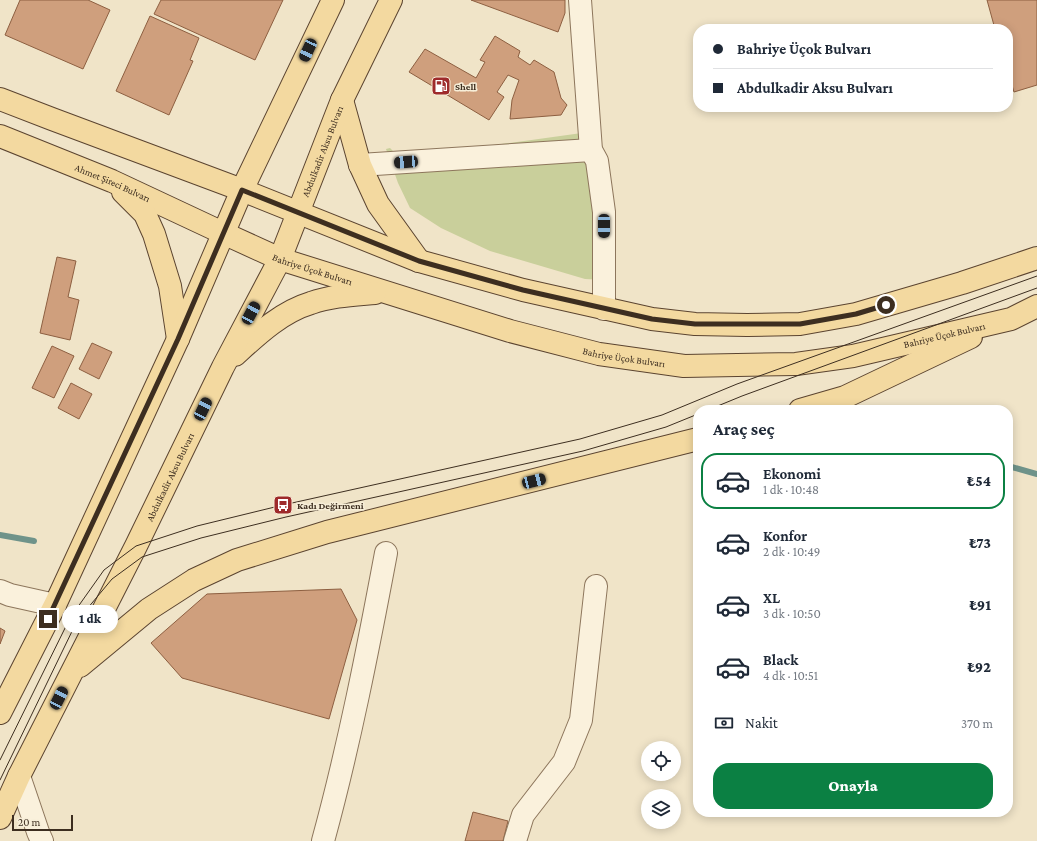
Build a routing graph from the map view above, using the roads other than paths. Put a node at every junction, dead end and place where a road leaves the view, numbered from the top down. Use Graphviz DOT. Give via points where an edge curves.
graph roads {
  1 [pos="333,0"];
  2 [pos="391,0"];
  3 [pos="580,0"];
  4 [pos="0,98"];
  5 [pos="342,100"];
  6 [pos="0,136"];
  7 [pos="591,150"];
  8 [pos="360,165"];
  9 [pos="112,181"];
  10 [pos="242,190"];
  11 [pos="298,213"];
  12 [pos="223,233"];
  13 [pos="1037,258"];
  14 [pos="280,259"];
  15 [pos="419,261"];
  16 [pos="386,292"];
  17 [pos="1037,306"];
  18 [pos="604,309"];
  19 [pos="1011,319"];
  20 [pos="178,339"];
  21 [pos="223,367"];
  22 [pos="817,405"];
  23 [pos="693,440"];
  24 [pos="386,552"];
  25 [pos="596,586"];
  26 [pos="0,591"];
  27 [pos="55,605"];
  28 [pos="72,672"];
  29 [pos="0,713"];
  30 [pos="19,776"];
  31 [pos="0,818"];
  32 [pos="42,841"];
  33 [pos="323,841"];
  34 [pos="515,841"];
  1 -- 10 [label="main road"];
  2 -- 5 [label="main road, Abdulkadir Aksu Bulvarı"];
  3 -- 7 [label="street"];
  4 -- 10 [label="main road"];
  5 -- 8 [label="main road"];
  5 -- 11 [label="main road, Abdulkadir Aksu Bulvarı"];
  6 -- 9 [label="main road, Ahmet Şireci Bulvarı"];
  7 -- 8 [label="street"];
  7 -- 18 [label="street" via="597,161 604,212"];
  8 -- 15 [label="main road" via="378,204"];
  9 -- 12 [label="main road, Ahmet Şireci Bulvarı"];
  9 -- 20 [label="main road" via="145,214 154,234 170,286"];
  10 -- 11 [label="main road"];
  10 -- 12 [label="main road"];
  11 -- 14 [label="main road, Abdulkadir Aksu Bulvarı"];
  11 -- 15 [label="main road"];
  12 -- 14 [label="main road, Bahriye Üçok Bulvarı"];
  12 -- 20 [label="main road"];
  13 -- 18 [label="main road" via="856,314 800,324 695,324 652,319"];
  14 -- 16 [label="main road, Bahriye Üçok Bulvarı"];
  14 -- 21 [label="main road, Abdulkadir Aksu Bulvarı"];
  15 -- 18 [label="main road"];
  16 -- 19 [label="main road, Bahriye Üçok Bulvarı" via="510,331 599,354 684,366 796,364 853,356"];
  16 -- 21 [label="main road" via="342,296 310,303 288,314 256,336"];
  17 -- 19 [label="main road, Bahriye Üçok Bulvarı"];
  19 -- 22 [label="main road" via="845,397"];
  20 -- 27 [label="main road"];
  21 -- 28 [label="main road, Abdulkadir Aksu Bulvarı"];
  23 -- 28 [label="main road" via="327,532 237,560 194,580 149,609"];
  24 -- 33 [label="street" via="360,686"];
  25 -- 34 [label="street" via="581,720 564,762 523,816"];
  26 -- 27 [label="street" via="10,596"];
  27 -- 29 [label="main road"];
  28 -- 30 [label="main road, Abdulkadir Aksu Bulvarı"];
  30 -- 31 [label="main road, Abdulkadir Aksu Bulvarı"];
  30 -- 32 [label="street"];
}
